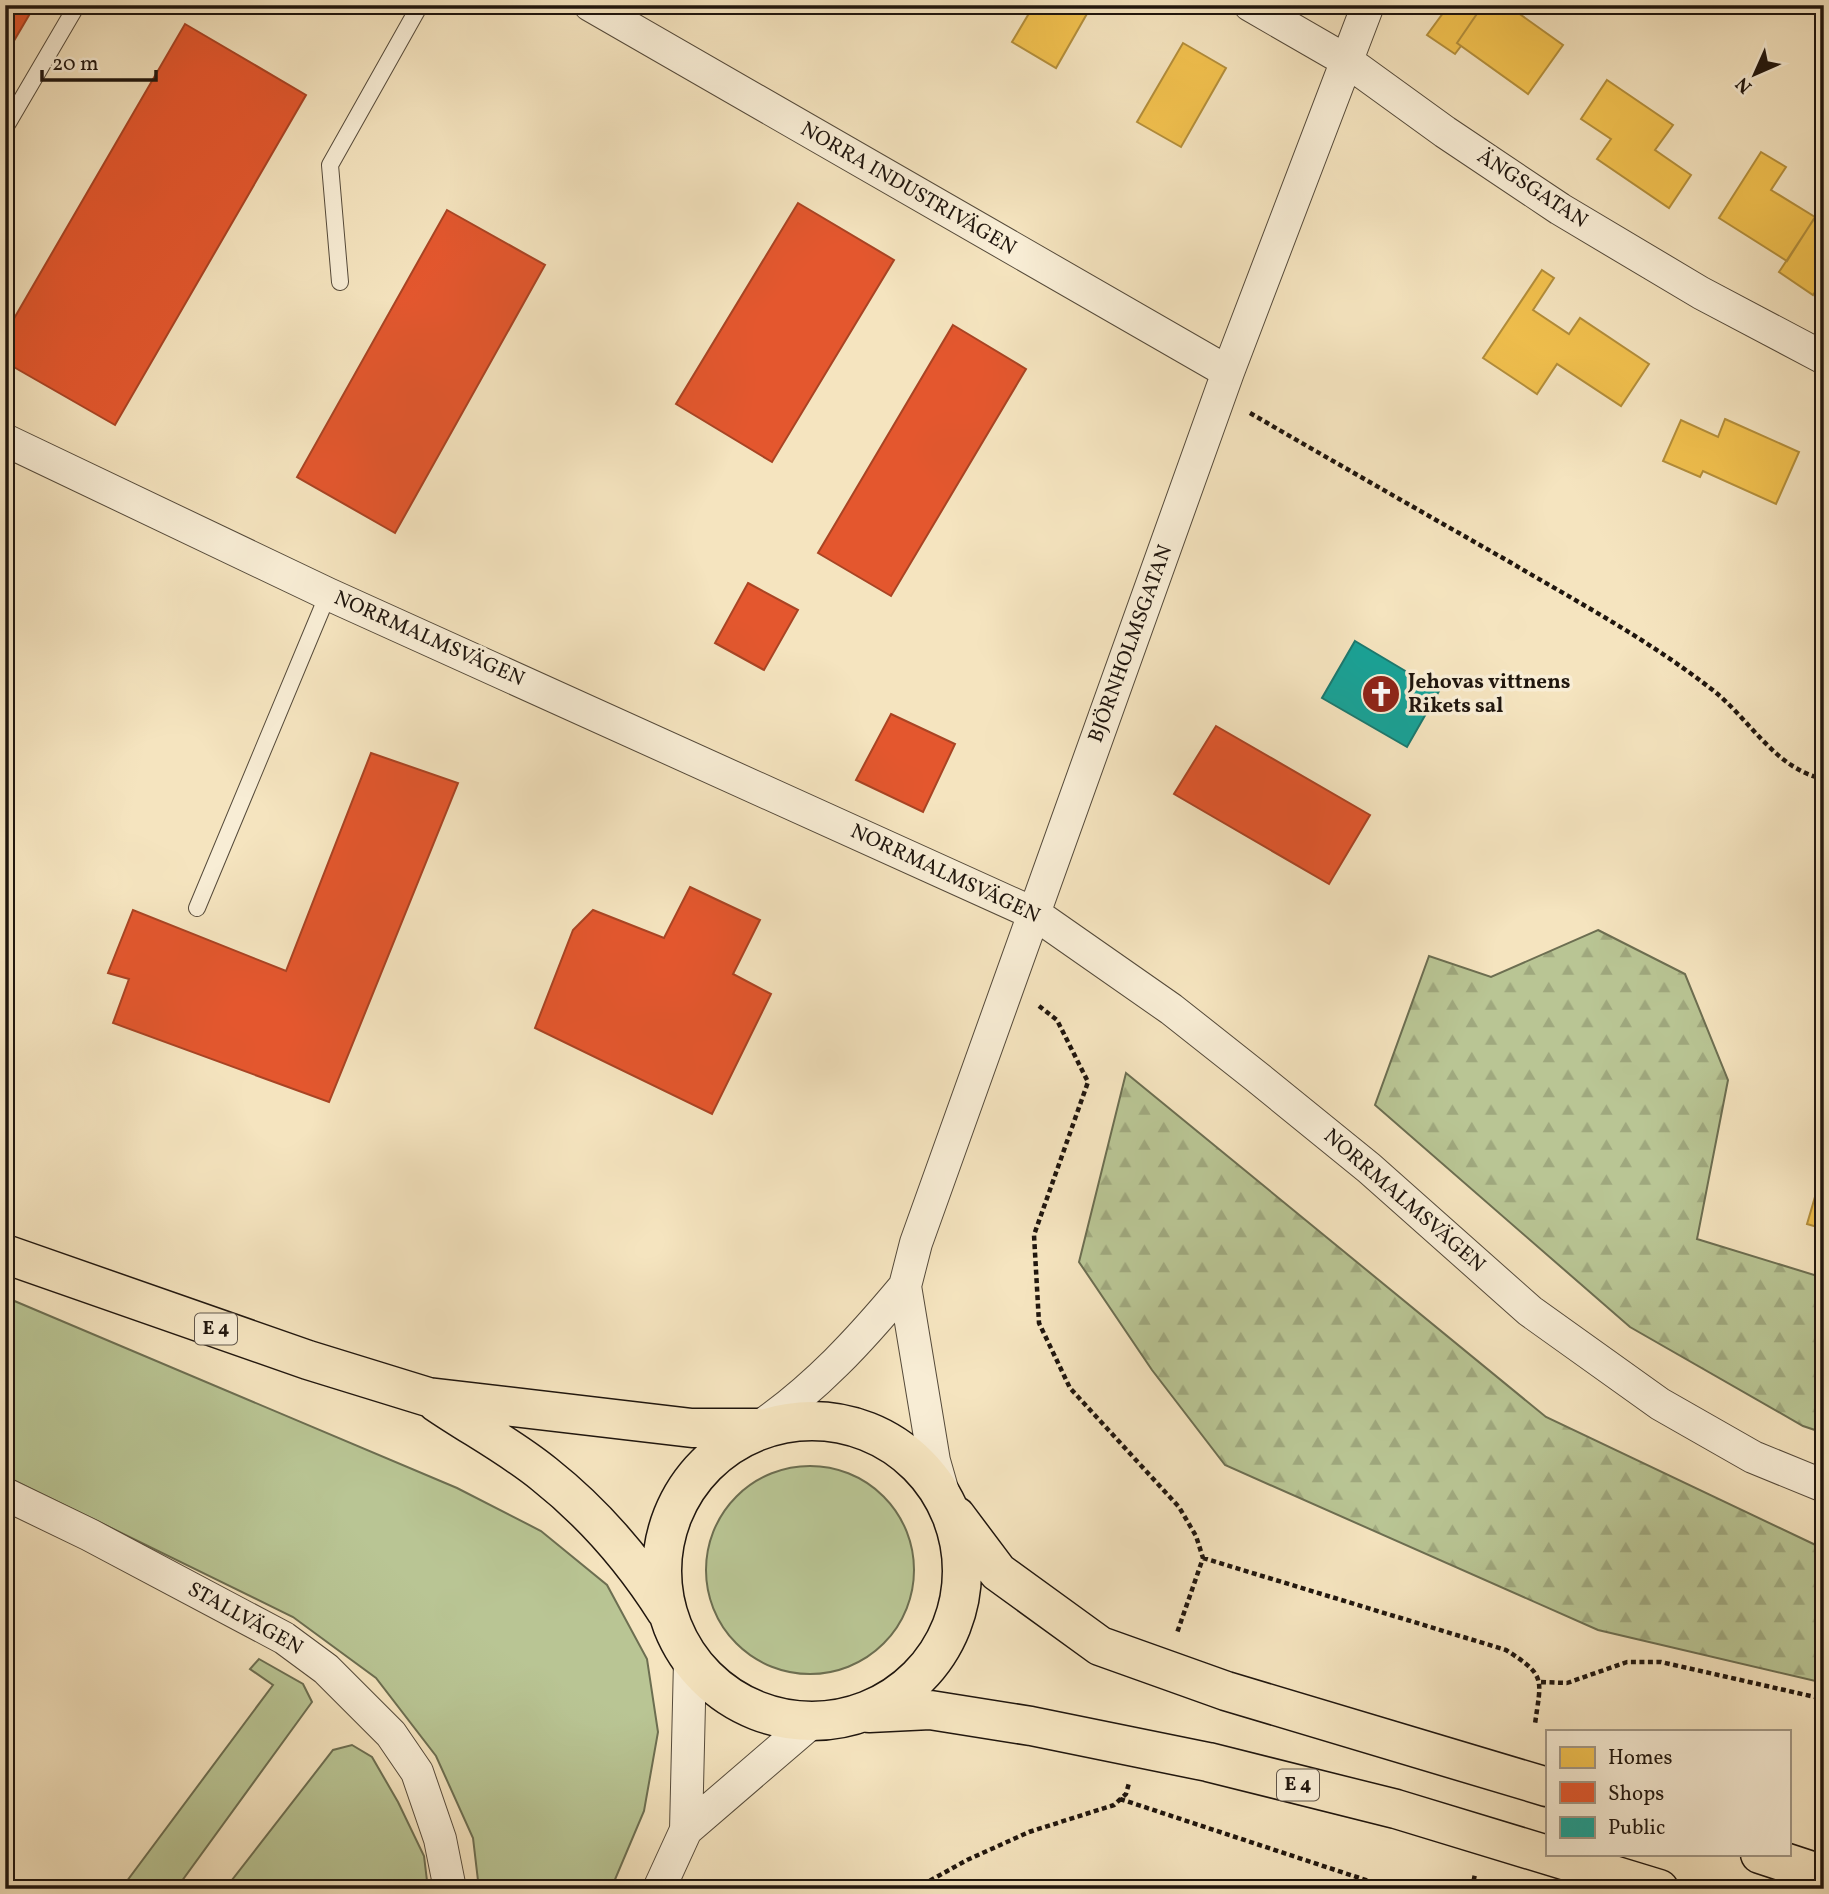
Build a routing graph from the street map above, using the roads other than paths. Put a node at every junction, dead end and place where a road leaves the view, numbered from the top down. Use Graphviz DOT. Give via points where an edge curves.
graph roads {
  1 [pos="77,5"];
  2 [pos="420,5"];
  3 [pos="590,5"];
  4 [pos="1250,5"];
  5 [pos="1367,5"];
  6 [pos="1347,61"];
  7 [pos="5,128"];
  8 [pos="340,282"];
  9 [pos="1824,358"];
  10 [pos="1223,384"];
  11 [pos="5,440"];
  12 [pos="328,594"];
  13 [pos="197,908"];
  14 [pos="1035,914"];
  15 [pos="5,1254"];
  16 [pos="905,1286"];
  17 [pos="428,1397"];
  18 [pos="758,1428"];
  19 [pos="1824,1486"];
  20 [pos="5,1494"];
  21 [pos="946,1503"];
  22 [pos="671,1618"];
  23 [pos="691,1661"];
  24 [pos="863,1713"];
  25 [pos="814,1720"];
  26 [pos="1546,1787"];
  27 [pos="686,1830"];
  28 [pos="1546,1855"];
  29 [pos="1551,1856"];
  30 [pos="1766,1856"];
  31 [pos="1824,1875"];
  32 [pos="450,1889"];
  33 [pos="659,1889"];
  34 [pos="1659,1889"];
  1 -- 7 [label="lane"];
  2 -- 8 [label="lane" via="330,165"];
  3 -- 10 [label="street, NORRA INDUSTRIVÄGEN"];
  4 -- 6 [label="street, ÄNGSGATAN"];
  5 -- 6 [label="street, BJÖRNHOLMSGATAN"];
  6 -- 9 [label="street, ÄNGSGATAN" via="1560,209 1701,293"];
  6 -- 10 [label="street, BJÖRNHOLMSGATAN"];
  10 -- 14 [label="street, BJÖRNHOLMSGATAN"];
  11 -- 12 [label="street, NORRMALMSVÄGEN"];
  12 -- 13 [label="lane"];
  12 -- 14 [label="street, NORRMALMSVÄGEN"];
  14 -- 16 [label="street, BJÖRNHOLMSGATAN" via="916,1243"];
  14 -- 19 [label="street, NORRMALMSVÄGEN" via="1171,1009 1257,1077 1369,1168 1530,1311 1660,1404 1753,1457"];
  15 -- 17 [label="highway, E 4"];
  16 -- 18 [label="street, BJÖRNHOLMSGATAN" via="829,1373"];
  16 -- 21 [label="street, BJÖRNHOLMSGATAN" via="934,1461"];
  17 -- 18 [label="highway, E 4" via="680,1426"];
  17 -- 22 [label="highway, E 4" via="544,1474 611,1536"];
  18 -- 21 [label="highway, E 4" via="827,1419 868,1431 925,1473"];
  18 -- 22 [label="highway, E 4" via="726,1446 698,1475 681,1503 668,1540 663,1581"];
  20 -- 32 [label="street, STALLVÄGEN" via="284,1638 326,1669 391,1734 417,1772 440,1839"];
  21 -- 24 [label="highway, E 4" via="958,1541 962,1585 954,1625 930,1663 900,1693"];
  21 -- 26 [label="highway, E 4" via="998,1572 1100,1646 1226,1690"];
  22 -- 23 [label="highway, E 4"];
  23 -- 25 [label="highway, E 4" via="715,1690 743,1708 786,1719"];
  23 -- 27 [label="street"];
  24 -- 25 [label="highway, E 4"];
  24 -- 28 [label="highway, E 4" via="930,1710 1208,1762 1396,1809"];
  25 -- 27 [label="street"];
  27 -- 33 [label="street"];
  29 -- 34 [label="highway, E 4"];
  30 -- 31 [label="highway"];
}
